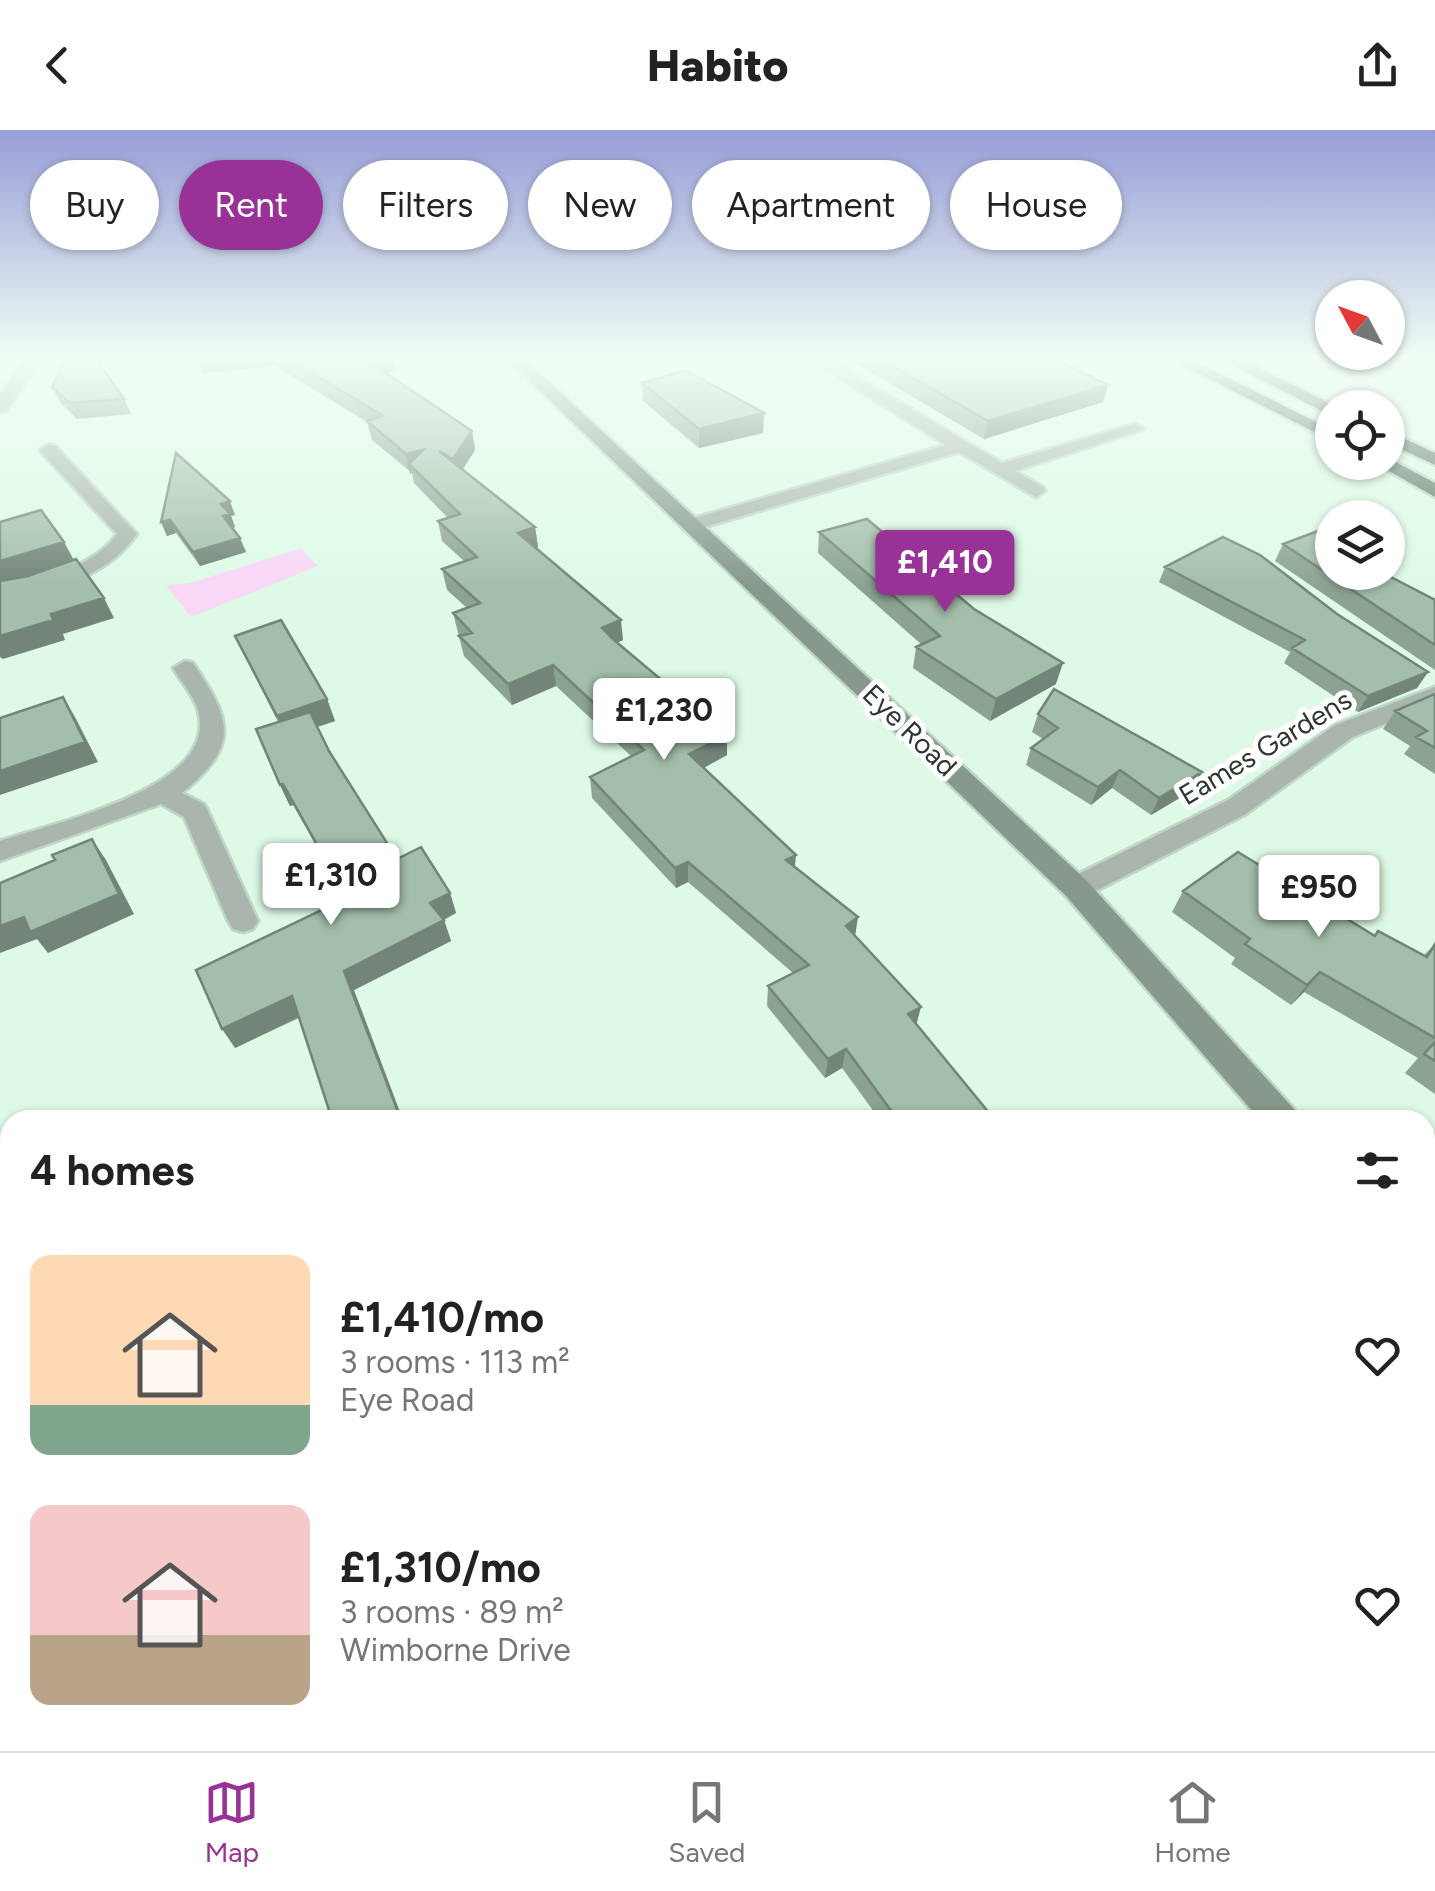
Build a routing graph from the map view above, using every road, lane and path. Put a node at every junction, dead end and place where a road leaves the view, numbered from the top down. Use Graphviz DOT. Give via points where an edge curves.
graph roads {
  1 [pos="597,436"];
  2 [pos="948,436"];
  3 [pos="1113,436"];
  4 [pos="964,445"];
  5 [pos="1405,445"];
  6 [pos="49,450"];
  7 [pos="1435,460"];
  8 [pos="1002,469"];
  9 [pos="1405,475"];
  10 [pos="1036,491"];
  11 [pos="1435,491"];
  12 [pos="692,525"];
  13 [pos="0,595"];
  14 [pos="185,668"];
  15 [pos="1430,684"];
  16 [pos="164,794"];
  17 [pos="0,851"];
  18 [pos="1076,888"];
  19 [pos="243,921"];
  20 [pos="1273,1110"];
  1 -- 12 [label="street, Eye Road"];
  2 -- 4 [label="street"];
  3 -- 8 [label="street"];
  4 -- 8 [label="street"];
  4 -- 12 [label="street"];
  5 -- 7 [label="highway"];
  6 -- 13 [label="street" via="127,534 118,552 94,566"];
  8 -- 10 [label="street"];
  9 -- 11 [label="highway"];
  12 -- 18 [label="street, Eye Road"];
  14 -- 16 [label="street" via="212,715 210,742 188,777"];
  15 -- 18 [label="street, Eames Gardens" via="1344,732 1237,807"];
  16 -- 17 [label="street"];
  16 -- 19 [label="street" via="196,810"];
  18 -- 20 [label="street, Eye Road"];
}
